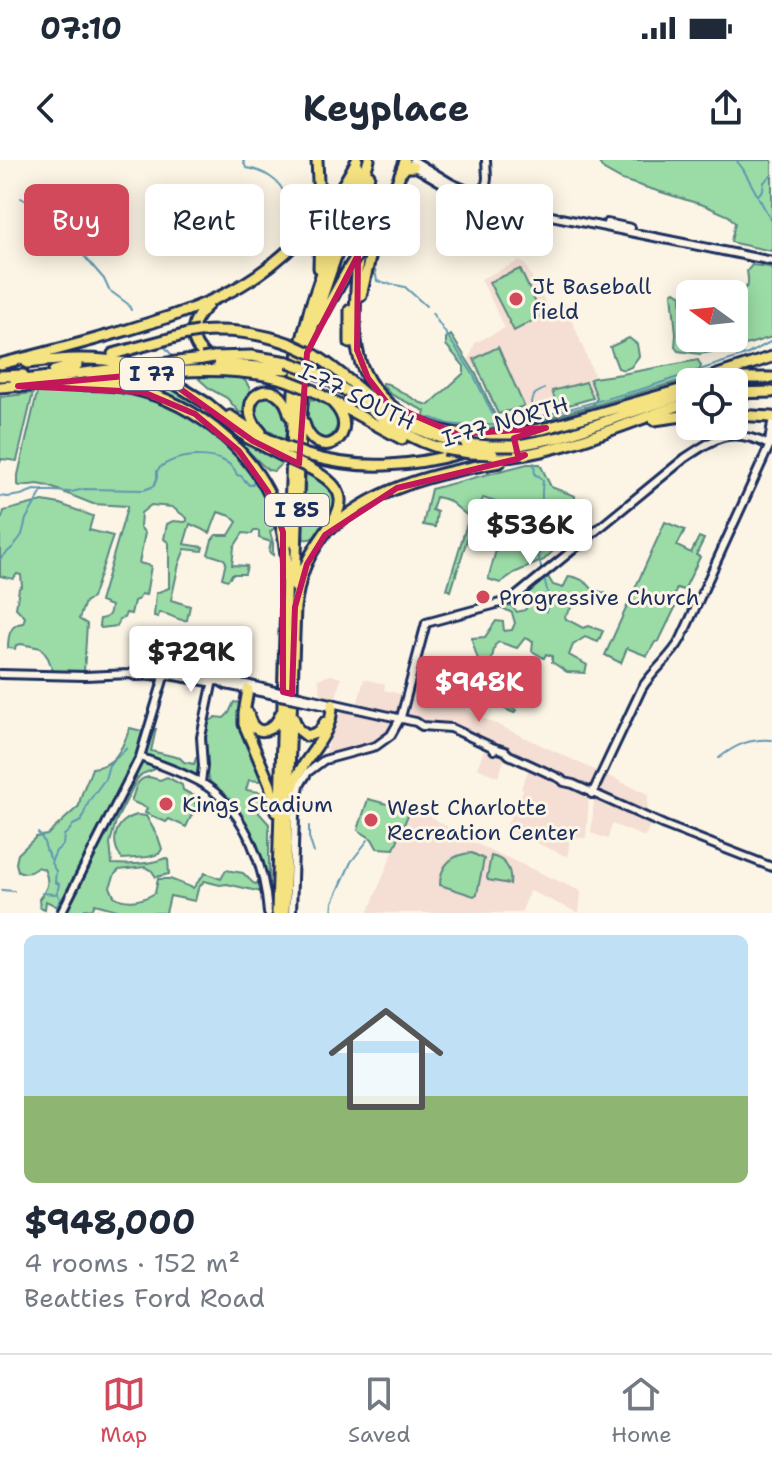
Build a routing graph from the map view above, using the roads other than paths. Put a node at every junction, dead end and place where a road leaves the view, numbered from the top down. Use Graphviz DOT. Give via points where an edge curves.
graph roads {
  1 [pos="317,160"];
  2 [pos="357,160"];
  3 [pos="370,160"];
  4 [pos="486,160"];
  5 [pos="408,162"];
  6 [pos="318,184"];
  7 [pos="341,184"];
  8 [pos="366,184"];
  9 [pos="396,184"];
  10 [pos="443,184"];
  11 [pos="486,184"];
  12 [pos="553,213"];
  13 [pos="280,256"];
  14 [pos="321,256"];
  15 [pos="356,256"];
  16 [pos="360,256"];
  17 [pos="360,256"];
  18 [pos="370,256"];
  19 [pos="770,258"];
  20 [pos="316,291"];
  21 [pos="221,296"];
  22 [pos="113,354"];
  23 [pos="311,354"];
  24 [pos="359,355"];
  25 [pos="772,357"];
  26 [pos="0,365"];
  27 [pos="77,365"];
  28 [pos="739,368"];
  29 [pos="287,372"];
  30 [pos="0,376"];
  31 [pos="167,377"];
  32 [pos="748,380"];
  33 [pos="312,381"];
  34 [pos="0,385"];
  35 [pos="772,385"];
  36 [pos="18,386"];
  37 [pos="748,387"];
  38 [pos="676,392"];
  39 [pos="324,396"];
  40 [pos="676,398"];
  41 [pos="676,398"];
  42 [pos="676,400"];
  43 [pos="301,413"];
  44 [pos="676,417"];
  45 [pos="748,417"];
  46 [pos="368,420"];
  47 [pos="401,420"];
  48 [pos="770,421"];
  49 [pos="627,424"];
  50 [pos="293,428"];
  51 [pos="546,428"];
  52 [pos="269,440"];
  53 [pos="770,441"];
  54 [pos="281,450"];
  55 [pos="440,450"];
  56 [pos="525,455"];
  57 [pos="325,535"];
  58 [pos="287,564"];
  59 [pos="295,607"];
  60 [pos="165,672"];
  61 [pos="0,674"];
  62 [pos="213,680"];
  63 [pos="221,682"];
  64 [pos="250,690"];
  65 [pos="275,693"];
  66 [pos="332,704"];
  67 [pos="287,708"];
  68 [pos="400,719"];
  69 [pos="140,757"];
  70 [pos="201,783"];
  71 [pos="592,794"];
  72 [pos="287,815"];
  73 [pos="279,834"];
  74 [pos="772,867"];
  75 [pos="61,913"];
  76 [pos="268,913"];
  77 [pos="277,913"];
  78 [pos="284,913"];
  79 [pos="292,913"];
  1 -- 6 [label="highway, bridge"];
  2 -- 7 [label="highway"];
  2 -- 20 [label="highway, I 85"];
  3 -- 8 [label="highway"];
  3 -- 23 [label="highway, I 85" via="315,318"];
  4 -- 11 [label="street"];
  5 -- 9 [label="highway"];
  5 -- 10 [label="street"];
  12 -- 19 [label="street"];
  13 -- 21 [label="highway"];
  14 -- 20 [label="highway"];
  15 -- 23 [label="highway, bridge" via="325,309"];
  16 -- 24 [label="highway" via="355,328"];
  17 -- 47 [label="highway" via="349,316 352,350 369,389"];
  18 -- 24 [label="highway" via="363,281"];
  20 -- 50 [label="highway, I 85" via="297,360"];
  21 -- 26 [label="highway" via="159,320"];
  21 -- 29 [label="highway" via="203,309 194,325 201,353 225,365"];
  22 -- 23 [label="highway, I 77, bridge" via="187,334 225,331 268,337"];
  23 -- 43 [label="highway, I 85"];
  23 -- 47 [label="highway, I 77"];
  24 -- 51 [label="highway" via="385,400 426,425 483,436"];
  25 -- 28 [label="highway"];
  26 -- 31 [label="highway, I 77, bridge" via="90,358"];
  27 -- 30 [label="highway"];
  29 -- 33 [label="highway, bridge"];
  29 -- 34 [label="highway, I 77, bridge" via="251,356 214,357"];
  29 -- 36 [label="highway, I-77 SOUTH / I 77" via="212,370"];
  31 -- 52 [label="highway, I 77"];
  31 -- 54 [label="highway" via="248,438"];
  32 -- 35 [label="highway"];
  33 -- 39 [label="highway, I-77 SOUTH"];
  33 -- 46 [label="highway"];
  33 -- 55 [label="highway" via="336,384 400,432"];
  34 -- 36 [label="highway, I-77 SOUTH / I 77"];
  35 -- 37 [label="highway"];
  36 -- 58 [label="highway" via="123,387 162,398 200,418 239,451 264,485 279,518"];
  38 -- 51 [label="highway, I-77 NORTH / I 77"];
  39 -- 43 [label="highway" via="344,420 337,440 326,445 314,442"];
  39 -- 46 [label="highway, I-77 SOUTH"];
  40 -- 47 [label="highway, I 77, bridge" via="560,437 514,446 466,444"];
  41 -- 55 [label="highway, bridge" via="519,452"];
  42 -- 49 [label="highway, I-77 SOUTH"];
  43 -- 59 [label="highway, I 85"];
  44 -- 49 [label="highway"];
  45 -- 48 [label="highway"];
  46 -- 55 [label="highway, I-77 SOUTH" via="397,437"];
  48 -- 53 [label="street"];
  49 -- 56 [label="highway, I-77 SOUTH"];
  50 -- 52 [label="highway" via="282,396 259,392 250,402 249,414"];
  50 -- 58 [label="highway, I 85"];
  51 -- 54 [label="highway, I-77 NORTH / I 77, bridge" via="406,465 355,465"];
  52 -- 54 [label="highway, I 77"];
  53 -- 68 [label="street" via="736,434 711,442 515,597 426,623"];
  53 -- 71 [label="street" via="681,639 642,688"];
  54 -- 57 [label="highway, bridge" via="330,481 339,494 339,510"];
  55 -- 56 [label="highway, I-77 SOUTH, bridge" via="479,458"];
  56 -- 57 [label="highway" via="397,488"];
  57 -- 59 [label="highway" via="307,564"];
  58 -- 67 [label="highway, I 85"];
  59 -- 67 [label="highway, I 85"];
  60 -- 61 [label="street"];
  60 -- 62 [label="street"];
  60 -- 69 [label="street"];
  62 -- 63 [label="street"];
  62 -- 70 [label="street" via="201,737"];
  63 -- 64 [label="street"];
  63 -- 65 [label="street"];
  64 -- 65 [label="street"];
  64 -- 67 [label="highway" via="248,715 257,729 273,728"];
  64 -- 73 [label="highway" via="244,724 272,791"];
  65 -- 66 [label="street, bridge"];
  66 -- 67 [label="highway" via="323,729 313,735 299,731"];
  66 -- 68 [label="street"];
  66 -- 72 [label="highway" via="327,732 300,769"];
  67 -- 72 [label="highway, I 85"];
  67 -- 73 [label="highway, I 85"];
  68 -- 71 [label="street" via="454,731"];
  68 -- 79 [label="street" via="382,744 327,758 302,781 295,809"];
  69 -- 70 [label="street"];
  69 -- 75 [label="street"];
  70 -- 76 [label="street" via="229,806 249,839"];
  71 -- 74 [label="street"];
  72 -- 78 [label="highway, I 85"];
  73 -- 77 [label="highway, I 85"];
}
